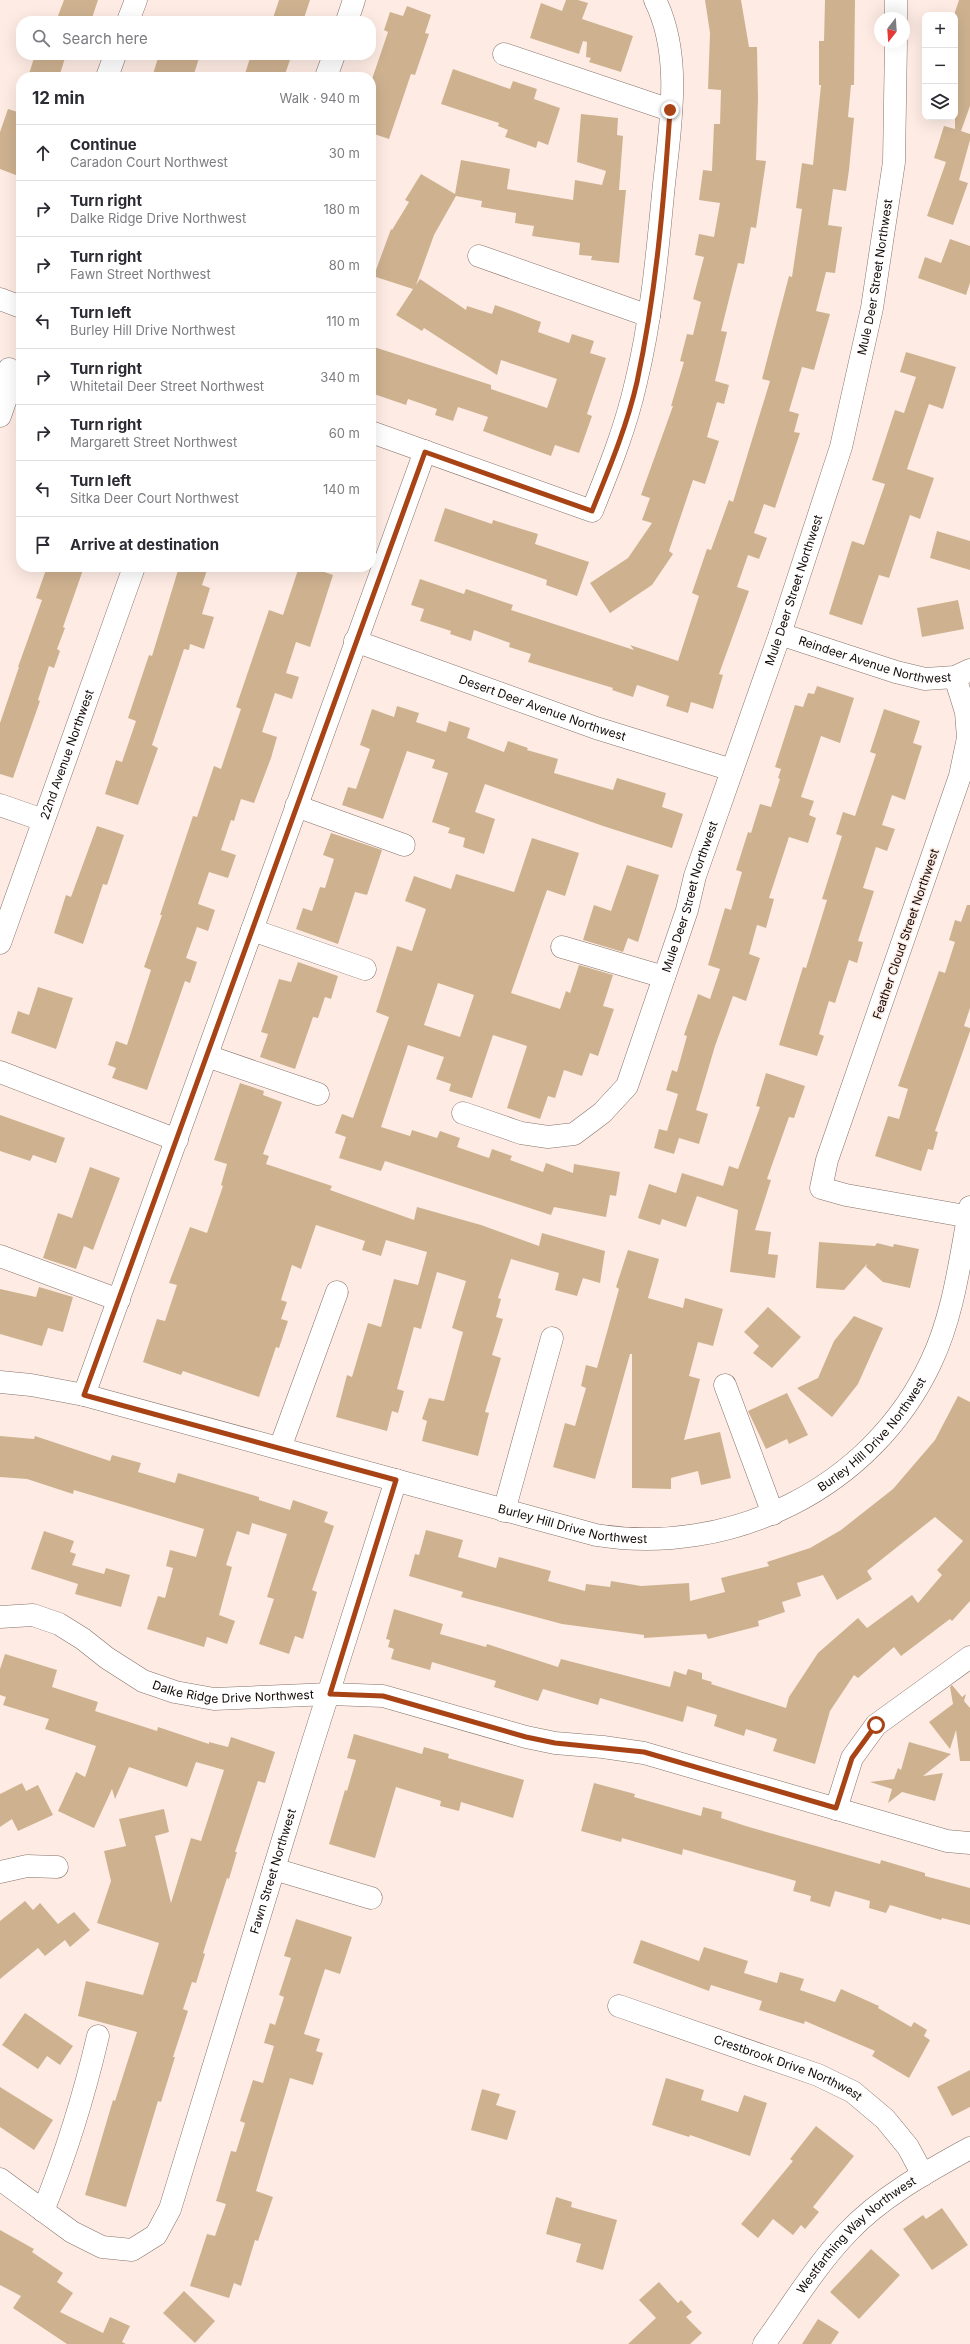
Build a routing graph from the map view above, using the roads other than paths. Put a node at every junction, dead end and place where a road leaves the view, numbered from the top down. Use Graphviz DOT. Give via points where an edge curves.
graph roads {
  1 [pos="136,0"];
  2 [pos="354,0"];
  3 [pos="655,0"];
  4 [pos="896,0"];
  5 [pos="896,12"];
  6 [pos="130,16"];
  7 [pos="349,16"];
  8 [pos="896,48"];
  9 [pos="504,54"];
  10 [pos="114,60"];
  11 [pos="332,60"];
  12 [pos="109,72"];
  13 [pos="328,72"];
  14 [pos="670,110"];
  15 [pos="479,256"];
  16 [pos="0,299"];
  17 [pos="16,304"];
  18 [pos="648,316"];
  19 [pos="10,366"];
  20 [pos="0,416"];
  21 [pos="376,434"];
  22 [pos="425,452"];
  23 [pos="132,572"];
  24 [pos="780,634"];
  25 [pos="355,641"];
  26 [pos="963,674"];
  27 [pos="732,770"];
  28 [pos="0,804"];
  29 [pos="296,806"];
  30 [pos="43,820"];
  31 [pos="404,845"];
  32 [pos="252,930"];
  33 [pos="0,943"];
  34 [pos="562,947"];
  35 [pos="365,969"];
  36 [pos="664,977"];
  37 [pos="207,1056"];
  38 [pos="0,1072"];
  39 [pos="318,1094"];
  40 [pos="463,1113"];
  41 [pos="178,1140"];
  42 [pos="969,1214"];
  43 [pos="0,1256"];
  44 [pos="337,1292"];
  45 [pos="119,1300"];
  46 [pos="552,1338"];
  47 [pos="0,1382"];
  48 [pos="725,1385"];
  49 [pos="84,1395"];
  50 [pos="280,1448"];
  51 [pos="396,1480"];
  52 [pos="504,1511"];
  53 [pos="773,1514"];
  54 [pos="0,1617"];
  55 [pos="970,1657"];
  56 [pos="330,1694"];
  57 [pos="836,1808"];
  58 [pos="970,1843"];
  59 [pos="57,1867"];
  60 [pos="274,1868"];
  61 [pos="0,1872"];
  62 [pos="372,1898"];
  63 [pos="619,2006"];
  64 [pos="98,2036"];
  65 [pos="970,2148"];
  66 [pos="923,2175"];
  67 [pos="0,2179"];
  68 [pos="43,2211"];
  69 [pos="764,2344"];
  1 -- 6 [label="street"];
  2 -- 7 [label="street"];
  3 -- 14 [label="street" via="667,34 672,80"];
  4 -- 5 [label="street"];
  8 -- 24 [label="street, Mule Deer Street Northwest" via="894,162 872,308 841,447"];
  9 -- 14 [label="street"];
  10 -- 12 [label="street"];
  11 -- 13 [label="street"];
  14 -- 18 [label="street" via="658,253"];
  15 -- 18 [label="street"];
  16 -- 17 [label="street"];
  18 -- 22 [label="street" via="630,407 592,511"];
  19 -- 20 [label="street" via="9,390"];
  21 -- 22 [label="street"];
  22 -- 25 [label="street"];
  23 -- 30 [label="street, 22nd Avenue Northwest"];
  24 -- 26 [label="street, Reindeer Avenue Northwest" via="918,678"];
  24 -- 27 [label="street, Mule Deer Street Northwest"];
  25 -- 27 [label="street, Desert Deer Avenue Northwest" via="596,728"];
  25 -- 29 [label="street"];
  26 -- 42 [label="street, Feather Cloud Street Northwest" via="968,738 960,776 827,1160 821,1188 846,1195"];
  27 -- 36 [label="street, Mule Deer Street Northwest" via="695,876 687,910"];
  28 -- 30 [label="street"];
  29 -- 31 [label="street"];
  29 -- 32 [label="street"];
  30 -- 33 [label="street, 22nd Avenue Northwest"];
  32 -- 35 [label="street"];
  32 -- 37 [label="street"];
  34 -- 36 [label="street"];
  36 -- 40 [label="street, Mule Deer Street Northwest" via="627,1086 602,1113 574,1134 548,1137 520,1133"];
  37 -- 39 [label="street"];
  37 -- 41 [label="street"];
  38 -- 41 [label="street"];
  41 -- 45 [label="street"];
  42 -- 53 [label="street, Burley Hill Drive Northwest" via="943,1334 917,1388 889,1427 856,1461 811,1495"];
  43 -- 45 [label="street"];
  44 -- 50 [label="street"];
  45 -- 49 [label="street"];
  46 -- 52 [label="street"];
  47 -- 49 [label="street, Burley Hill Drive Northwest"];
  48 -- 53 [label="street"];
  49 -- 50 [label="street, Burley Hill Drive Northwest"];
  50 -- 51 [label="street, Burley Hill Drive Northwest"];
  51 -- 52 [label="street, Burley Hill Drive Northwest"];
  51 -- 56 [label="street, Fawn Street Northwest"];
  52 -- 53 [label="street, Burley Hill Drive Northwest" via="567,1529 625,1540 680,1538 710,1533"];
  54 -- 56 [label="street, Dalke Ridge Drive Northwest" via="33,1615 59,1624 143,1681 175,1692 214,1700"];
  55 -- 57 [label="street" via="876,1725 852,1758"];
  56 -- 57 [label="street, Dalke Ridge Drive Northwest" via="383,1696 526,1737 555,1743 644,1752"];
  56 -- 60 [label="street, Fawn Street Northwest"];
  57 -- 58 [label="street, Dalke Ridge Drive Northwest" via="947,1841"];
  59 -- 61 [label="street" via="27,1866"];
  60 -- 62 [label="street"];
  60 -- 68 [label="street, Fawn Street Northwest" via="170,2209 156,2235 132,2250 102,2247 72,2232"];
  63 -- 66 [label="street, Crestbrook Drive Northwest" via="818,2075 853,2092 885,2119 908,2147"];
  64 -- 68 [label="street" via="86,2088"];
  65 -- 66 [label="street, Westfarthing Way Northwest"];
  66 -- 69 [label="street, Westfarthing Way Northwest" via="878,2204 847,2232"];
  67 -- 68 [label="street"];
}
